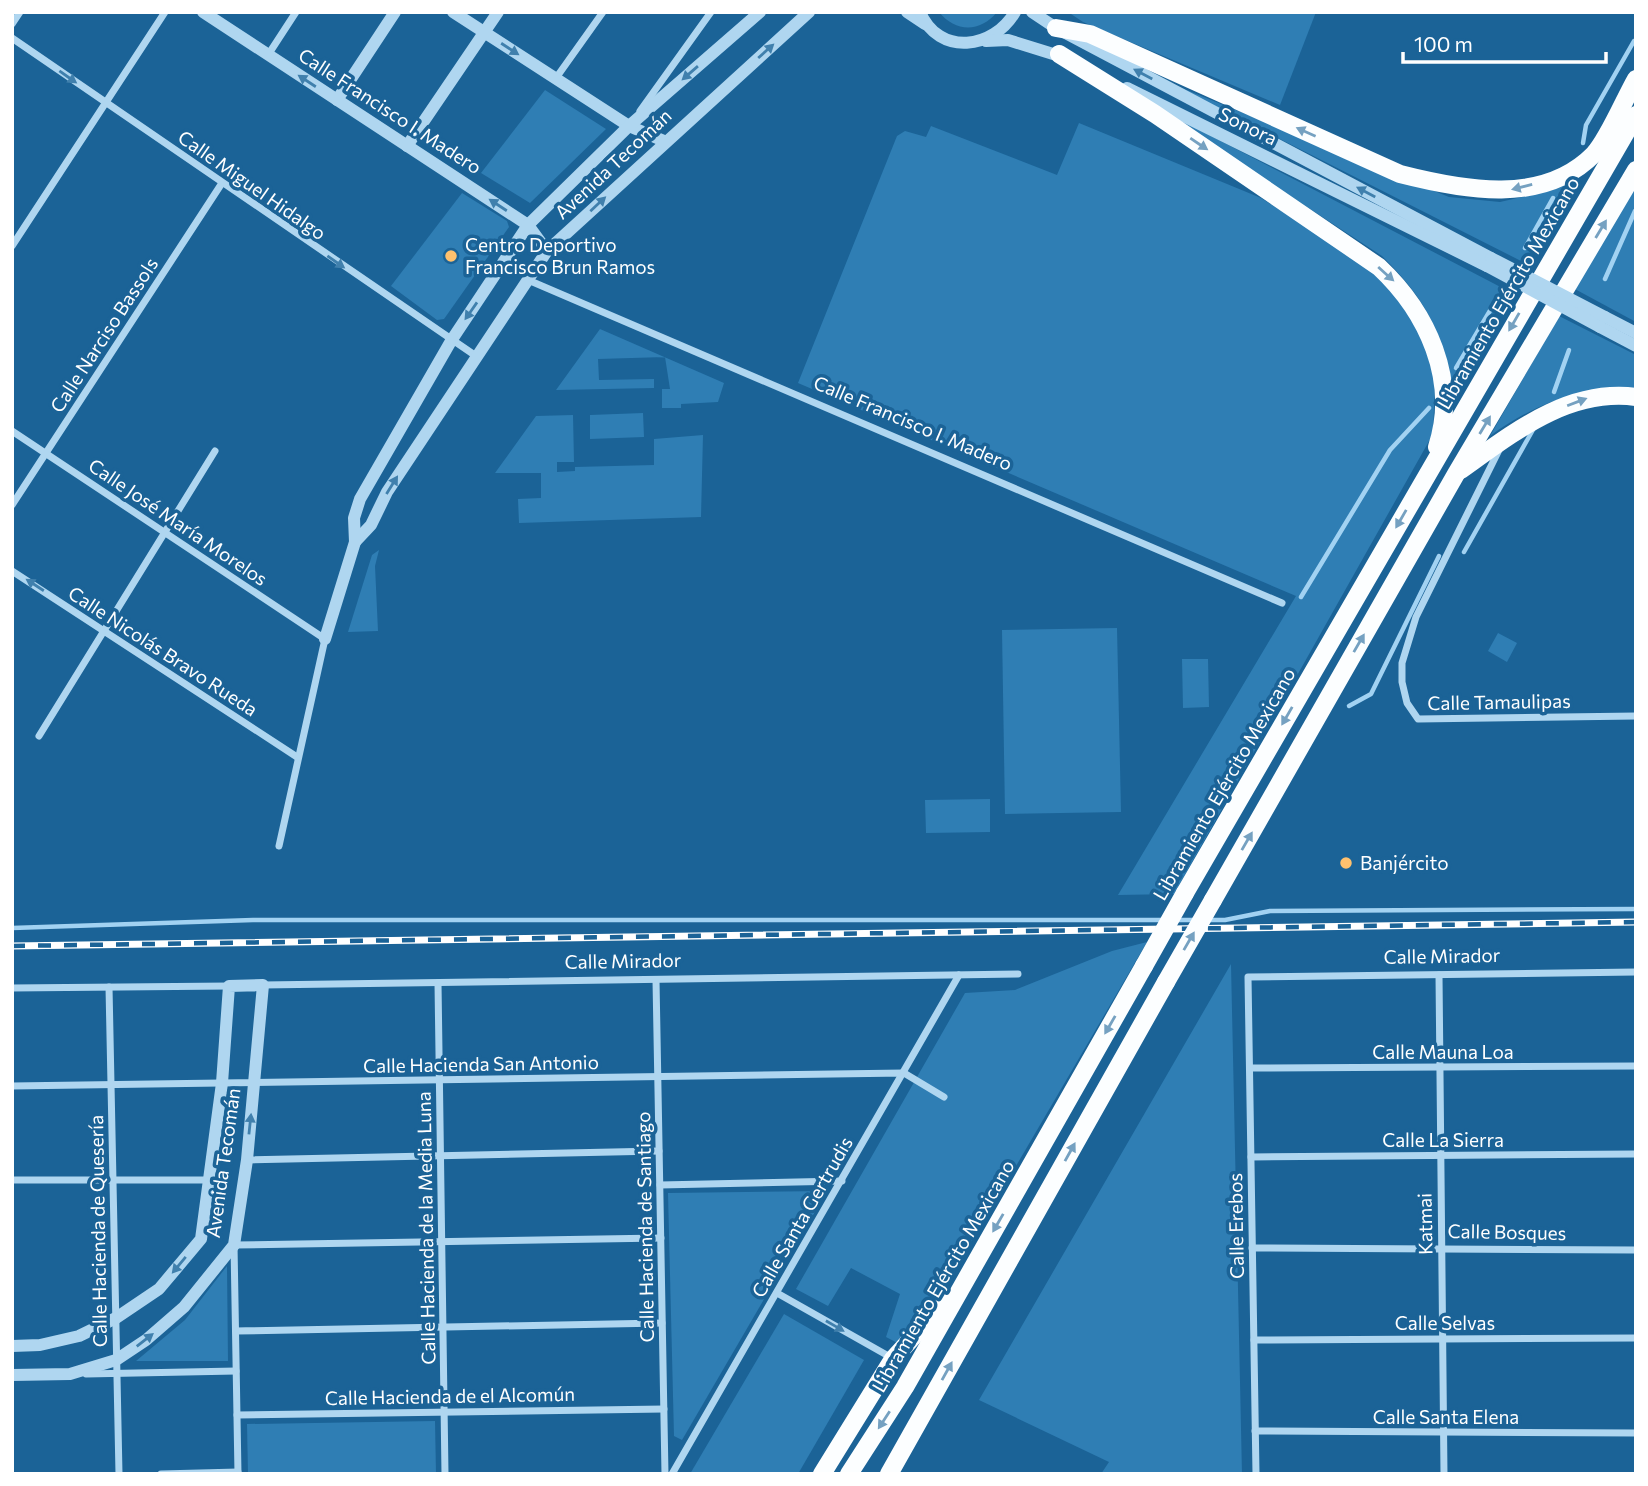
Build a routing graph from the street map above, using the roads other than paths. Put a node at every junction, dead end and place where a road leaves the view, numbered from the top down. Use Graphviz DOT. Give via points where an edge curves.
graph roads {
  1 [pos="20,12"];
  2 [pos="165,12"];
  3 [pos="203,12"];
  4 [pos="296,12"];
  5 [pos="395,12"];
  6 [pos="453,12"];
  7 [pos="498,12"];
  8 [pos="603,12"];
  9 [pos="711,12"];
  10 [pos="760,12"];
  11 [pos="809,12"];
  12 [pos="907,12"];
  13 [pos="920,12"];
  14 [pos="1015,12"];
  15 [pos="1032,12"];
  16 [pos="12,24"];
  17 [pos="928,26"];
  18 [pos="1056,28"];
  19 [pos="482,31"];
  20 [pos="12,38"];
  21 [pos="986,41"];
  22 [pos="1059,54"];
  23 [pos="268,55"];
  24 [pos="556,78"];
  25 [pos="1636,79"];
  26 [pos="337,100"];
  27 [pos="106,103"];
  28 [pos="1636,115"];
  29 [pos="629,126"];
  30 [pos="664,141"];
  31 [pos="407,146"];
  32 [pos="1594,153"];
  33 [pos="1636,170"];
  34 [pos="222,183"];
  35 [pos="528,225"];
  36 [pos="12,246"];
  37 [pos="547,251"];
  38 [pos="1556,251"];
  39 [pos="1489,262"];
  40 [pos="528,280"];
  41 [pos="1602,322"];
  42 [pos="1636,332"];
  43 [pos="451,341"];
  44 [pos="1636,346"];
  45 [pos="476,356"];
  46 [pos="1636,397"];
  47 [pos="12,431"];
  48 [pos="1505,439"];
  49 [pos="215,451"];
  50 [pos="46,453"];
  51 [pos="1456,474"];
  52 [pos="1426,476"];
  53 [pos="12,505"];
  54 [pos="165,532"];
  55 [pos="355,542"];
  56 [pos="12,571"];
  57 [pos="1282,603"];
  58 [pos="104,631"];
  59 [pos="325,639"];
  60 [pos="1636,716"];
  61 [pos="38,736"];
  62 [pos="297,757"];
  63 [pos="279,846"];
  64 [pos="1636,972"];
  65 [pos="1018,974"];
  66 [pos="959,975"];
  67 [pos="1438,975"];
  68 [pos="1248,977"];
  69 [pos="656,979"];
  70 [pos="438,983"];
  71 [pos="263,985"];
  72 [pos="229,986"];
  73 [pos="109,987"];
  74 [pos="12,988"];
  75 [pos="1636,1066"];
  76 [pos="1440,1067"];
  77 [pos="1250,1069"];
  78 [pos="904,1073"];
  79 [pos="658,1077"];
  80 [pos="439,1080"];
  81 [pos="222,1083"];
  82 [pos="255,1083"];
  83 [pos="111,1085"];
  84 [pos="12,1086"];
  85 [pos="944,1097"];
  86 [pos="659,1151"];
  87 [pos="1636,1154"];
  88 [pos="440,1156"];
  89 [pos="1440,1156"];
  90 [pos="1251,1157"];
  91 [pos="247,1160"];
  92 [pos="12,1180"];
  93 [pos="113,1180"];
  94 [pos="211,1180"];
  95 [pos="842,1181"];
  96 [pos="660,1185"];
  97 [pos="661,1238"];
  98 [pos="442,1241"];
  99 [pos="234,1245"];
  100 [pos="1441,1247"];
  101 [pos="1252,1248"];
  102 [pos="1636,1250"];
  103 [pos="967,1277"];
  104 [pos="777,1293"];
  105 [pos="116,1318"];
  106 [pos="662,1323"];
  107 [pos="443,1327"];
  108 [pos="236,1331"];
  109 [pos="1636,1338"];
  110 [pos="1442,1339"];
  111 [pos="1254,1340"];
  112 [pos="12,1346"];
  113 [pos="893,1359"];
  114 [pos="117,1366"];
  115 [pos="236,1371"];
  116 [pos="12,1375"];
  117 [pos="664,1409"];
  118 [pos="444,1412"];
  119 [pos="237,1415"];
  120 [pos="1255,1431"];
  121 [pos="1443,1432"];
  122 [pos="1636,1433"];
  123 [pos="238,1473"];
  124 [pos="119,1474"];
  125 [pos="161,1474"];
  126 [pos="445,1474"];
  127 [pos="665,1474"];
  128 [pos="672,1474"];
  129 [pos="822,1474"];
  130 [pos="849,1474"];
  131 [pos="890,1474"];
  132 [pos="1256,1474"];
  133 [pos="1444,1474"];
  1 -- 16 [label="street"];
  2 -- 27 [label="street"];
  3 -- 23 [label="street, Calle Francisco I. Madero"];
  4 -- 23 [label="street"];
  5 -- 26 [label="street"];
  6 -- 19 [label="street"];
  7 -- 19 [label="street"];
  8 -- 24 [label="street"];
  9 -- 29 [label="street"];
  10 -- 29 [label="street, Avenida Tecomán, one-way"];
  30 -- 11 [label="street, Avenida Tecomán, one-way"];
  12 -- 17 [label="street, Sonora"];
  13 -- 17 [label="street"];
  14 -- 21 [label="street" via="1009,24"];
  15 -- 18 [label="street, Sonora"];
  17 -- 21 [label="street, Sonora" via="955,43"];
  32 -- 18 [label="highway, one-way" via="1559,178 1502,192 1442,185 1400,174 1090,34"];
  39 -- 18 [label="street, Sonora, one-way"];
  19 -- 24 [label="street, one-way"];
  19 -- 31 [label="street"];
  20 -- 27 [label="street, Calle Miguel Hidalgo, one-way"];
  21 -- 22 [label="street, Sonora" via="1008,40"];
  22 -- 39 [label="street, Sonora"];
  22 -- 52 [label="highway, one-way" via="1166,121 1399,285 1427,328 1444,392 1442,430"];
  26 -- 23 [label="street, Calle Francisco I. Madero, one-way"];
  24 -- 29 [label="street"];
  25 -- 32 [label="highway"];
  26 -- 31 [label="street, Calle Francisco I. Madero"];
  27 -- 34 [label="street, Calle Miguel Hidalgo"];
  27 -- 36 [label="street"];
  28 -- 38 [label="highway, Libramiento Ejército Mexicano"];
  29 -- 30 [label="street"];
  29 -- 35 [label="street, Avenida Tecomán"];
  37 -- 30 [label="street, Avenida Tecomán, one-way"];
  35 -- 31 [label="street, Calle Francisco I. Madero, one-way"];
  32 -- 38 [label="highway"];
  51 -- 33 [label="highway, one-way"];
  34 -- 43 [label="street, Calle Miguel Hidalgo, one-way"];
  34 -- 50 [label="street, Calle Narciso Bassols"];
  35 -- 37 [label="street, Calle Francisco I. Madero"];
  35 -- 43 [label="street, Avenida Tecomán, one-way"];
  37 -- 40 [label="street, Avenida Tecomán"];
  38 -- 52 [label="highway, Libramiento Ejército Mexicano, one-way"];
  39 -- 41 [label="street, bridge"];
  40 -- 45 [label="street, Avenida Tecomán"];
  40 -- 57 [label="street, Calle Francisco I. Madero"];
  41 -- 42 [label="street"];
  41 -- 44 [label="street"];
  43 -- 45 [label="street, Calle Miguel Hidalgo"];
  43 -- 55 [label="street, Avenida Tecomán" via="360,499 354,517"];
  55 -- 45 [label="street, Avenida Tecomán, one-way" via="371,525 387,492"];
  48 -- 46 [label="highway, one-way" via="1538,417 1588,398"];
  47 -- 50 [label="street, Calle José María Morelos"];
  48 -- 51 [label="highway"];
  48 -- 60 [label="street, Calle Tamaulipas" via="1416,617 1402,663 1407,703 1418,719"];
  49 -- 54 [label="street"];
  50 -- 53 [label="street, Calle Narciso Bassols"];
  50 -- 54 [label="street, Calle José María Morelos"];
  131 -- 51 [label="highway, one-way, bridge"];
  52 -- 103 [label="highway, Libramiento Ejército Mexicano, one-way, bridge"];
  54 -- 58 [label="street"];
  54 -- 59 [label="street, Calle José María Morelos"];
  55 -- 59 [label="street, Avenida Tecomán"];
  58 -- 56 [label="street, Calle Nicolás Bravo Rueda, one-way"];
  58 -- 61 [label="street"];
  58 -- 62 [label="street, Calle Nicolás Bravo Rueda"];
  59 -- 62 [label="street, Avenida Tecomán"];
  62 -- 63 [label="street, Avenida Tecomán"];
  64 -- 67 [label="street, Calle Mirador"];
  65 -- 66 [label="street, Calle Mirador"];
  66 -- 69 [label="street, Calle Mirador"];
  66 -- 78 [label="street, Calle Santa Gertrudis"];
  67 -- 68 [label="street, Calle Mirador"];
  67 -- 76 [label="street, Katmai"];
  68 -- 77 [label="street, Calle Erebos"];
  69 -- 70 [label="street, Calle Mirador"];
  69 -- 79 [label="street, Calle Hacienda de Santiago"];
  70 -- 71 [label="street, Calle Mirador"];
  70 -- 80 [label="street, Calle Hacienda de la Media Luna"];
  71 -- 72 [label="street, Calle Mirador"];
  71 -- 82 [label="street, Avenida Tecomán"];
  72 -- 73 [label="street"];
  72 -- 81 [label="street, Avenida Tecomán"];
  73 -- 74 [label="street"];
  73 -- 83 [label="street, Calle Hacienda de Quesería"];
  75 -- 76 [label="street, Calle Mauna Loa"];
  76 -- 77 [label="street, Calle Mauna Loa"];
  76 -- 89 [label="street, Katmai"];
  77 -- 90 [label="street, Calle Erebos"];
  78 -- 79 [label="street, Calle Hacienda San Antonio"];
  78 -- 85 [label="street"];
  78 -- 95 [label="street, Calle Santa Gertrudis"];
  79 -- 80 [label="street, Calle Hacienda San Antonio"];
  79 -- 86 [label="street, Calle Hacienda de Santiago"];
  80 -- 82 [label="street, Calle Hacienda San Antonio"];
  80 -- 88 [label="street, Calle Hacienda de la Media Luna"];
  81 -- 82 [label="street, Calle Hacienda San Antonio"];
  81 -- 83 [label="street, Calle Hacienda San Antonio"];
  81 -- 94 [label="street, Avenida Tecomán"];
  91 -- 82 [label="street, Avenida Tecomán, one-way"];
  83 -- 84 [label="street, Calle Hacienda San Antonio"];
  83 -- 93 [label="street, Calle Hacienda de Quesería"];
  86 -- 88 [label="street"];
  86 -- 96 [label="street, Calle Hacienda de Santiago"];
  87 -- 89 [label="street, Calle La Sierra"];
  88 -- 91 [label="street"];
  88 -- 98 [label="street, Calle Hacienda de la Media Luna"];
  89 -- 90 [label="street, Calle La Sierra"];
  89 -- 100 [label="street, Katmai"];
  90 -- 101 [label="street, Calle Erebos"];
  91 -- 99 [label="street, Avenida Tecomán"];
  92 -- 93 [label="street"];
  93 -- 94 [label="street"];
  93 -- 105 [label="street, Calle Hacienda de Quesería"];
  94 -- 105 [label="street, Avenida Tecomán, one-way" via="201,1239 159,1289"];
  95 -- 96 [label="street"];
  95 -- 104 [label="street, Calle Santa Gertrudis"];
  96 -- 97 [label="street, Calle Hacienda de Santiago"];
  97 -- 98 [label="street"];
  97 -- 106 [label="street, Calle Hacienda de Santiago"];
  98 -- 99 [label="street"];
  98 -- 107 [label="street, Calle Hacienda de la Media Luna"];
  99 -- 108 [label="street"];
  114 -- 99 [label="street, Avenida Tecomán, one-way" via="184,1307"];
  100 -- 101 [label="street, Calle Bosques"];
  100 -- 102 [label="street, Calle Bosques"];
  100 -- 110 [label="street, Katmai"];
  101 -- 111 [label="street, Calle Erebos"];
  103 -- 113 [label="highway"];
  103 -- 130 [label="highway, Libramiento Ejército Mexicano, one-way"];
  104 -- 113 [label="street, one-way"];
  104 -- 128 [label="street, Calle Santa Gertrudis"];
  105 -- 112 [label="street, Avenida Tecomán" via="79,1336"];
  105 -- 114 [label="street, Calle Hacienda de Quesería"];
  106 -- 107 [label="street"];
  106 -- 117 [label="street, Calle Hacienda de Santiago"];
  107 -- 108 [label="street"];
  107 -- 118 [label="street, Calle Hacienda de la Media Luna"];
  108 -- 115 [label="street"];
  109 -- 110 [label="street, Calle Selvas"];
  110 -- 111 [label="street, Calle Selvas"];
  110 -- 121 [label="street, Katmai"];
  111 -- 120 [label="street, Calle Erebos"];
  113 -- 129 [label="highway"];
  114 -- 115 [label="street"];
  114 -- 116 [label="street, Avenida Tecomán" via="70,1374"];
  114 -- 124 [label="street, Calle Hacienda de Quesería"];
  115 -- 119 [label="street"];
  117 -- 118 [label="street, Calle Hacienda de el Alcomún"];
  117 -- 127 [label="street, Calle Hacienda de Santiago"];
  118 -- 119 [label="street, Calle Hacienda de el Alcomún"];
  118 -- 126 [label="street, Calle Hacienda de la Media Luna"];
  119 -- 123 [label="street"];
  120 -- 121 [label="street, Calle Santa Elena"];
  120 -- 132 [label="street, Calle Erebos"];
  121 -- 122 [label="street, Calle Santa Elena"];
  121 -- 133 [label="street, Katmai"];
  123 -- 125 [label="street"];
}
